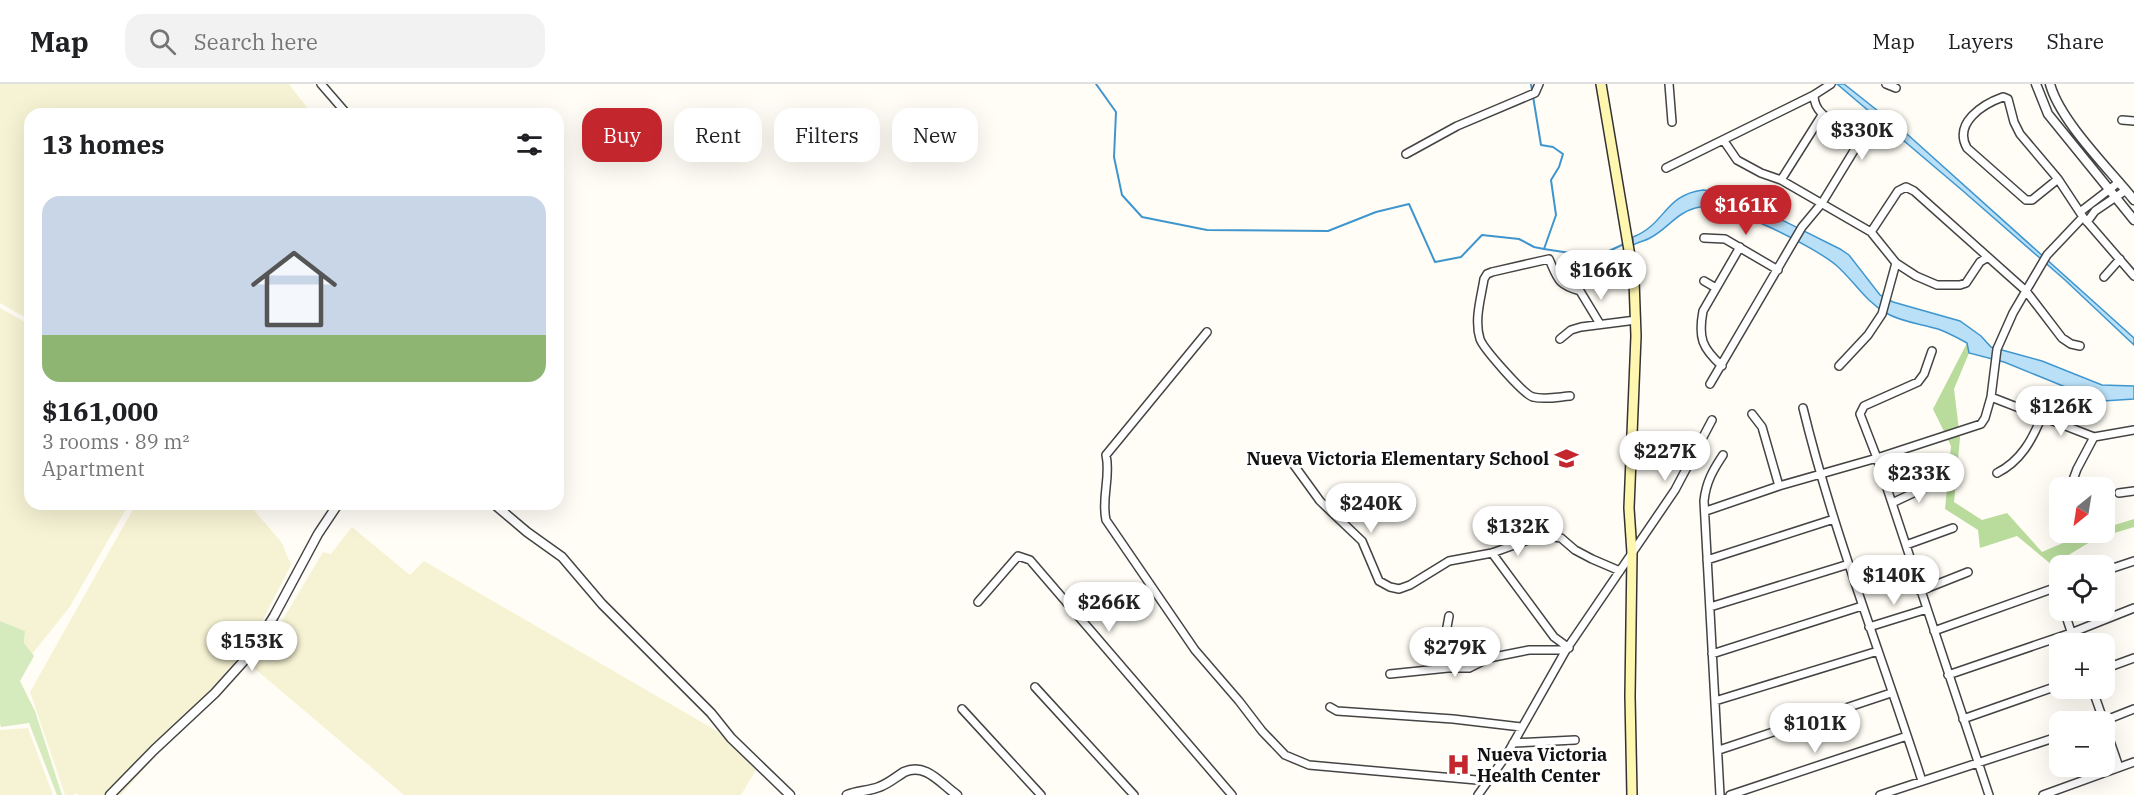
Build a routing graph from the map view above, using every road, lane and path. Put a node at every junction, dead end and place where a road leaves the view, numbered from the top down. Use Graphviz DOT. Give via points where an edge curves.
graph roads {
  1 [pos="321,84"];
  2 [pos="1539,84"];
  3 [pos="1601,84"];
  4 [pos="1669,84"];
  5 [pos="1831,84"];
  6 [pos="1886,84"];
  7 [pos="2036,84"];
  8 [pos="2050,84"];
  9 [pos="1896,88"];
  10 [pos="1814,94"];
  11 [pos="342,108"];
  12 [pos="1822,115"];
  13 [pos="2121,120"];
  14 [pos="2134,121"];
  15 [pos="1672,122"];
  16 [pos="1724,141"];
  17 [pos="1406,154"];
  18 [pos="1666,168"];
  19 [pos="2058,179"];
  20 [pos="1781,180"];
  21 [pos="2119,182"];
  22 [pos="2109,189"];
  23 [pos="2126,190"];
  24 [pos="2115,197"];
  25 [pos="2134,200"];
  26 [pos="1822,203"];
  27 [pos="2083,217"];
  28 [pos="2134,220"];
  29 [pos="1871,232"];
  30 [pos="1704,238"];
  31 [pos="1740,247"];
  32 [pos="1988,257"];
  33 [pos="2120,259"];
  34 [pos="1896,263"];
  35 [pos="1778,270"];
  36 [pos="2134,276"];
  37 [pos="2104,277"];
  38 [pos="1704,281"];
  39 [pos="1716,288"];
  40 [pos="2026,291"];
  41 [pos="1636,320"];
  42 [pos="1600,324"];
  43 [pos="1206,332"];
  44 [pos="1560,339"];
  45 [pos="2080,346"];
  46 [pos="1932,351"];
  47 [pos="1722,366"];
  48 [pos="1839,366"];
  49 [pos="1710,384"];
  50 [pos="1570,396"];
  51 [pos="1991,397"];
  52 [pos="1803,408"];
  53 [pos="1752,414"];
  54 [pos="2042,416"];
  55 [pos="1712,420"];
  56 [pos="2134,430"];
  57 [pos="2094,436"];
  58 [pos="1723,455"];
  59 [pos="1877,458"];
  60 [pos="1291,461"];
  61 [pos="1997,472"];
  62 [pos="1821,474"];
  63 [pos="2074,477"];
  64 [pos="1942,485"];
  65 [pos="1779,486"];
  66 [pos="2134,491"];
  67 [pos="2119,493"];
  68 [pos="1892,503"];
  69 [pos="334,510"];
  70 [pos="501,510"];
  71 [pos="1706,511"];
  72 [pos="1834,519"];
  73 [pos="1953,528"];
  74 [pos="1906,545"];
  75 [pos="1492,553"];
  76 [pos="1632,553"];
  77 [pos="1707,560"];
  78 [pos="2134,561"];
  79 [pos="1849,564"];
  80 [pos="2115,567"];
  81 [pos="1620,571"];
  82 [pos="1968,572"];
  83 [pos="2049,589"];
  84 [pos="1920,591"];
  85 [pos="978,602"];
  86 [pos="1862,606"];
  87 [pos="1710,607"];
  88 [pos="2134,608"];
  89 [pos="1927,609"];
  90 [pos="1449,616"];
  91 [pos="2067,621"];
  92 [pos="1869,627"];
  93 [pos="1934,631"];
  94 [pos="2071,633"];
  95 [pos="2049,641"];
  96 [pos="1568,649"];
  97 [pos="1878,651"];
  98 [pos="1712,654"];
  99 [pos="2134,658"];
  100 [pos="2115,665"];
  101 [pos="1448,668"];
  102 [pos="1390,674"];
  103 [pos="1948,675"];
  104 [pos="1035,687"];
  105 [pos="2049,689"];
  106 [pos="1891,693"];
  107 [pos="1715,701"];
  108 [pos="1330,707"];
  109 [pos="962,709"];
  110 [pos="2134,709"];
  111 [pos="2115,717"];
  112 [pos="1963,718"];
  113 [pos="1521,727"];
  114 [pos="1907,736"];
  115 [pos="1575,740"];
  116 [pos="2049,740"];
  117 [pos="1513,743"];
  118 [pos="1719,750"];
  119 [pos="2115,756"];
  120 [pos="2134,762"];
  121 [pos="1978,764"];
  122 [pos="2119,767"];
  123 [pos="1488,781"];
  124 [pos="1922,781"];
  125 [pos="110,795"];
  126 [pos="790,795"];
  127 [pos="847,795"];
  128 [pos="957,795"];
  129 [pos="1041,795"];
  130 [pos="1134,795"];
  131 [pos="1232,795"];
  132 [pos="1478,795"];
  133 [pos="1632,795"];
  134 [pos="1720,795"];
  135 [pos="1730,795"];
  136 [pos="1880,795"];
  137 [pos="1989,795"];
  138 [pos="2043,795"];
  1 -- 11 [label="street"];
  2 -- 17 [label="street" via="1535,93 1457,126"];
  3 -- 41 [label="main road" via="1631,255"];
  4 -- 15 [label="street"];
  5 -- 10 [label="street"];
  6 -- 9 [label="street"];
  7 -- 22 [label="street" via="2048,114"];
  8 -- 21 [label="street" via="2070,123"];
  10 -- 12 [label="street"];
  10 -- 16 [label="street"];
  12 -- 20 [label="street"];
  12 -- 26 [label="street" via="1853,132 1858,144"];
  13 -- 14 [label="street"];
  16 -- 18 [label="street"];
  16 -- 20 [label="street" via="1737,160"];
  19 -- 19 [label="street" via="2020,134 2008,99 1987,102 1969,120 1964,133 1967,148 2026,200 2032,200"];
  19 -- 27 [label="street"];
  20 -- 26 [label="street"];
  21 -- 22 [label="street"];
  21 -- 23 [label="street"];
  22 -- 24 [label="street"];
  22 -- 27 [label="street"];
  23 -- 24 [label="street"];
  23 -- 25 [label="street"];
  24 -- 27 [label="street"];
  24 -- 28 [label="street"];
  26 -- 29 [label="street"];
  26 -- 35 [label="street" via="1802,227"];
  27 -- 33 [label="street"];
  27 -- 40 [label="street" via="2047,255"];
  29 -- 32 [label="street" via="1898,191 1906,187"];
  29 -- 34 [label="street"];
  30 -- 31 [label="street" via="1725,239"];
  31 -- 35 [label="street"];
  31 -- 39 [label="street"];
  32 -- 34 [label="street" via="1960,285 1937,285"];
  32 -- 40 [label="street"];
  33 -- 36 [label="street"];
  33 -- 37 [label="street"];
  34 -- 48 [label="street" via="1882,314"];
  35 -- 47 [label="street"];
  38 -- 39 [label="street"];
  39 -- 47 [label="street" via="1703,311 1701,328 1707,352"];
  40 -- 45 [label="street" via="2058,333"];
  40 -- 51 [label="street" via="1997,349"];
  41 -- 42 [label="street"];
  41 -- 76 [label="main road" via="1629,508"];
  42 -- 44 [label="street" via="1571,330"];
  42 -- 50 [label="street" via="1580,291 1558,280 1550,259 1492,272 1484,279 1477,318 1480,341 1530,396"];
  43 -- 123 [label="street" via="1106,455 1106,520 1196,650 1285,755 1309,765"];
  46 -- 59 [label="street" via="1918,382 1860,410"];
  47 -- 49 [label="street"];
  51 -- 54 [label="street"];
  51 -- 59 [label="street" via="1981,424"];
  52 -- 62 [label="street"];
  53 -- 65 [label="street" via="1762,428"];
  54 -- 57 [label="street"];
  54 -- 61 [label="street" via="2024,451"];
  55 -- 76 [label="street" via="1675,490"];
  56 -- 57 [label="street"];
  57 -- 63 [label="street"];
  58 -- 71 [label="street" via="1705,487"];
  59 -- 62 [label="street"];
  59 -- 68 [label="street"];
  60 -- 75 [label="street" via="1320,501 1362,542 1379,581 1390,587 1410,585 1449,561"];
  62 -- 65 [label="street"];
  62 -- 72 [label="street"];
  64 -- 68 [label="street" via="1926,487"];
  65 -- 71 [label="street"];
  66 -- 67 [label="street"];
  68 -- 74 [label="street"];
  69 -- 125 [label="street" via="251,652 215,693"];
  70 -- 126 [label="street" via="562,557 602,604"];
  71 -- 77 [label="street"];
  72 -- 77 [label="street"];
  72 -- 79 [label="street"];
  73 -- 74 [label="street"];
  74 -- 84 [label="street"];
  75 -- 81 [label="street" via="1531,539 1556,536 1592,560"];
  75 -- 96 [label="street" via="1554,637"];
  76 -- 81 [label="street"];
  76 -- 133 [label="main road"];
  77 -- 87 [label="street"];
  78 -- 80 [label="street"];
  79 -- 86 [label="street"];
  79 -- 87 [label="street"];
  81 -- 96 [label="street"];
  82 -- 84 [label="street"];
  83 -- 93 [label="street"];
  84 -- 89 [label="street"];
  85 -- 131 [label="street" via="1018,556 1030,560"];
  86 -- 92 [label="street"];
  86 -- 98 [label="street"];
  87 -- 98 [label="street"];
  88 -- 94 [label="street"];
  89 -- 92 [label="street"];
  89 -- 93 [label="street"];
  90 -- 101 [label="street" via="1445,638"];
  91 -- 94 [label="street"];
  92 -- 97 [label="street"];
  93 -- 103 [label="street"];
  95 -- 103 [label="street"];
  96 -- 101 [label="street" via="1529,650 1489,657 1469,668"];
  96 -- 113 [label="street"];
  97 -- 106 [label="street"];
  97 -- 107 [label="street"];
  98 -- 107 [label="street"];
  99 -- 100 [label="street"];
  101 -- 102 [label="street"];
  103 -- 112 [label="street"];
  104 -- 130 [label="street"];
  105 -- 112 [label="street"];
  106 -- 114 [label="street"];
  106 -- 118 [label="street"];
  107 -- 118 [label="street"];
  108 -- 113 [label="street" via="1337,711"];
  109 -- 129 [label="street"];
  110 -- 111 [label="street"];
  112 -- 121 [label="street"];
  113 -- 117 [label="street"];
  114 -- 124 [label="street"];
  114 -- 135 [label="street"];
  115 -- 117 [label="street"];
  116 -- 121 [label="street"];
  117 -- 123 [label="street"];
  118 -- 134 [label="street"];
  119 -- 122 [label="street"];
  120 -- 122 [label="street"];
  121 -- 124 [label="street"];
  121 -- 137 [label="street"];
  122 -- 138 [label="street"];
  123 -- 132 [label="street"];
  124 -- 136 [label="street"];
  127 -- 128 [label="street" via="880,787 915,769 932,774"];
}
